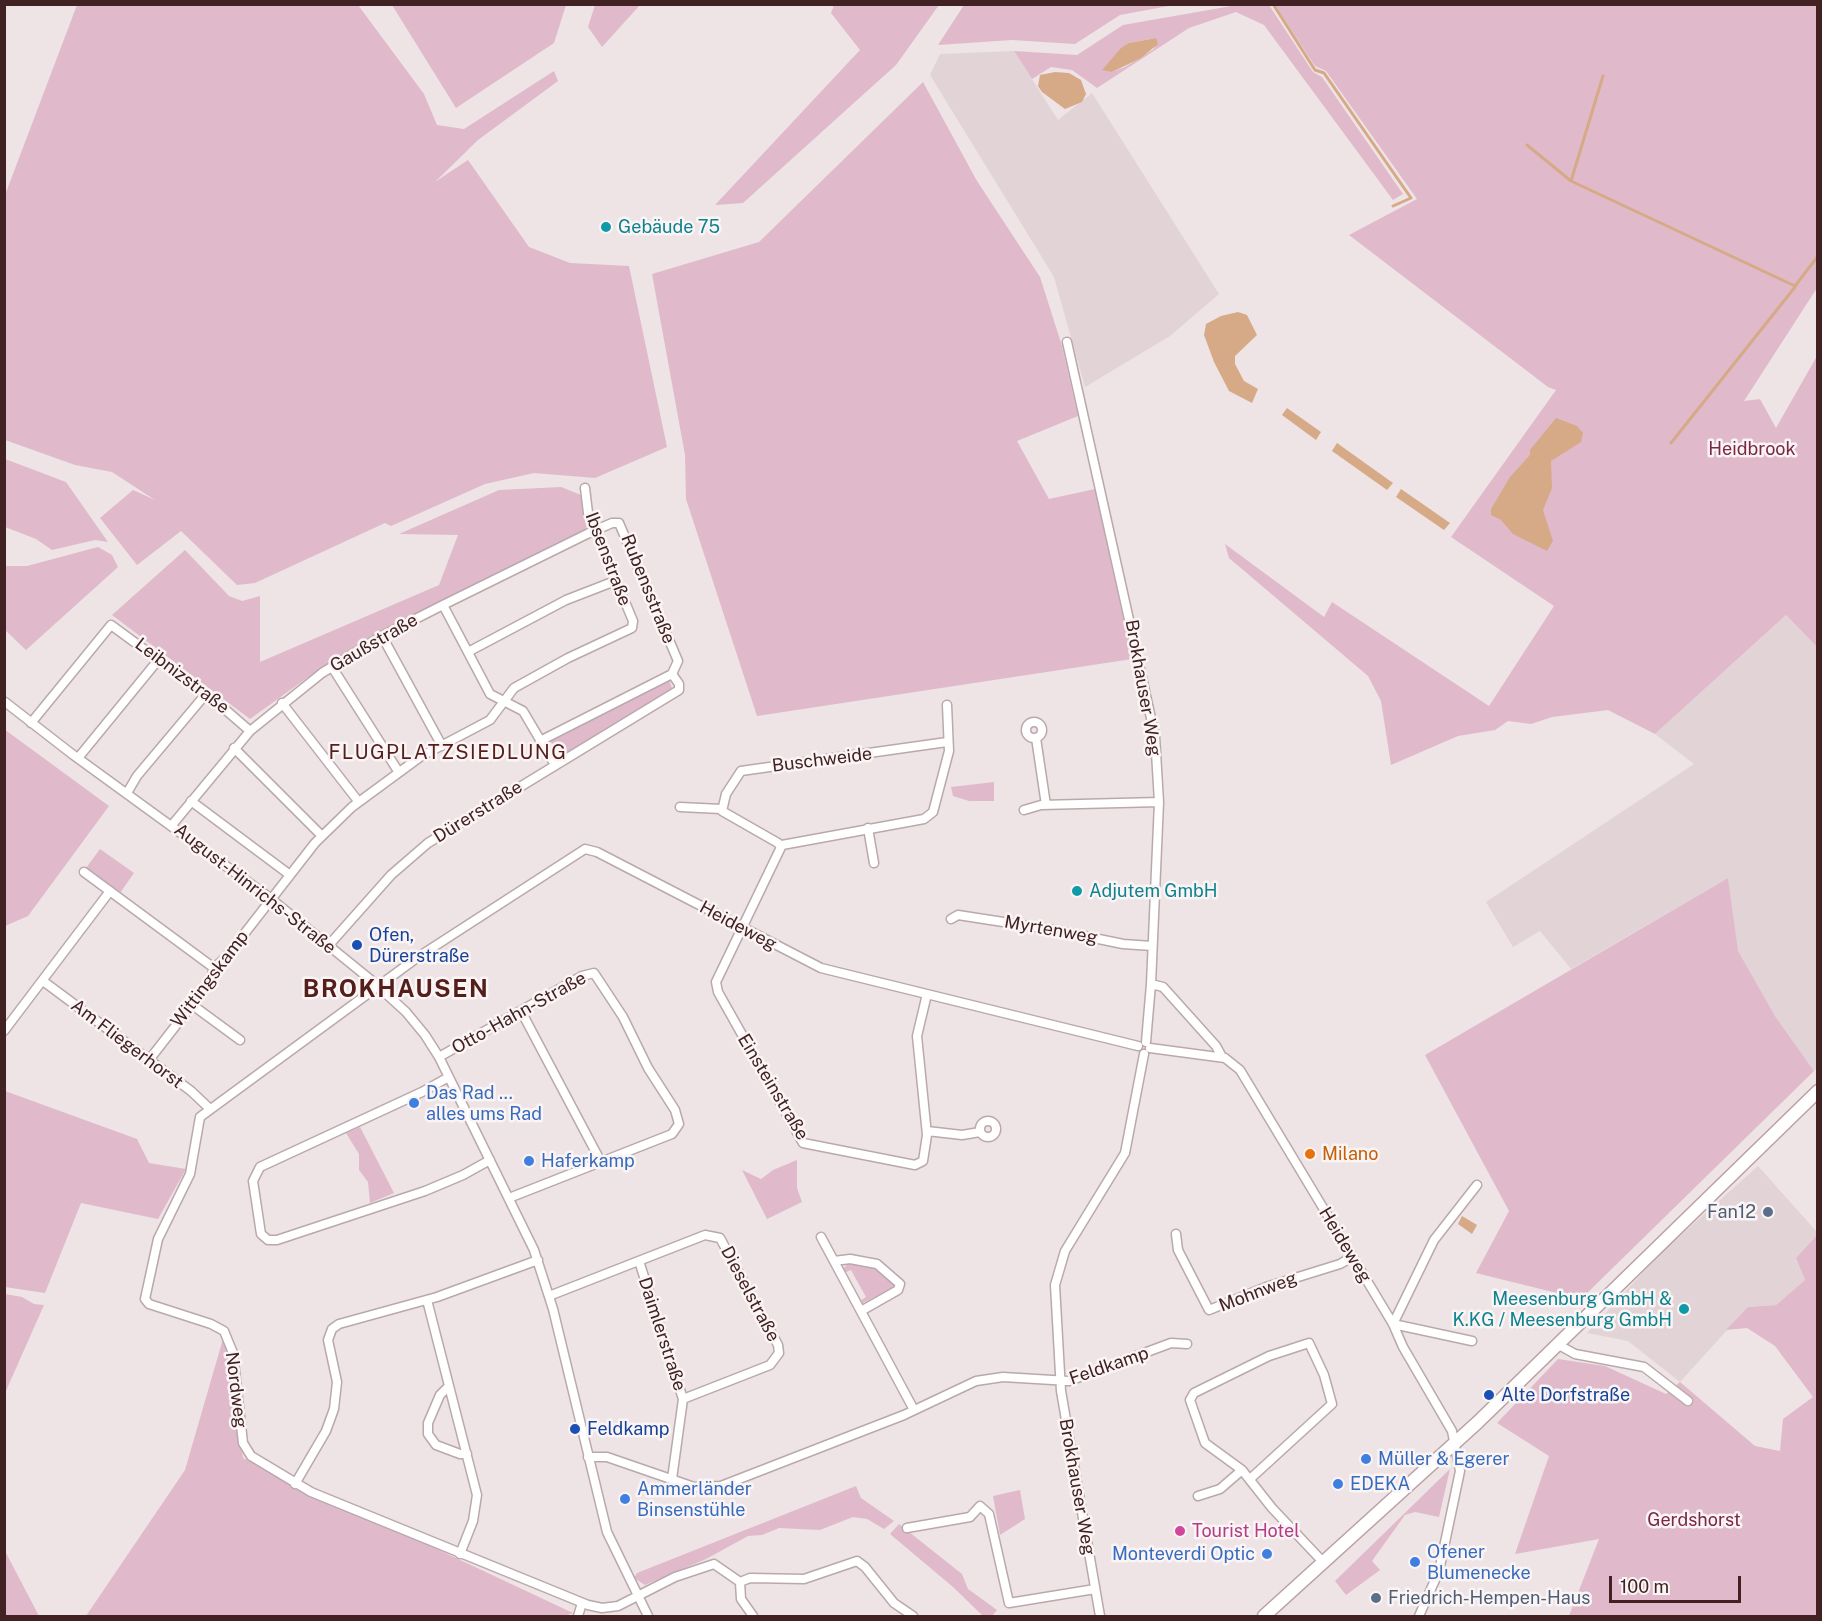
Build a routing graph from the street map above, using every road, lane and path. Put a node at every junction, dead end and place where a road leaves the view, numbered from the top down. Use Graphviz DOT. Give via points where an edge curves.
graph roads {
  1 [pos="1067,342"];
  2 [pos="585,489"];
  3 [pos="620,523"];
  4 [pos="596,530"];
  5 [pos="615,581"];
  6 [pos="443,604"];
  7 [pos="632,628"];
  8 [pos="382,636"];
  9 [pos="468,652"];
  10 [pos="159,659"];
  11 [pos="332,667"];
  12 [pos="672,674"];
  13 [pos="680,688"];
  14 [pos="205,695"];
  15 [pos="5,702"];
  16 [pos="282,703"];
  17 [pos="504,704"];
  18 [pos="947,705"];
  19 [pos="30,723"];
  20 [pos="250,730"];
  21 [pos="1036,738"];
  22 [pos="540,741"];
  23 [pos="947,742"];
  24 [pos="442,746"];
  25 [pos="234,748"];
  26 [pos="78,758"];
  27 [pos="555,765"];
  28 [pos="398,771"];
  29 [pos="127,793"];
  30 [pos="190,801"];
  31 [pos="358,801"];
  32 [pos="1159,802"];
  33 [pos="1046,805"];
  34 [pos="680,807"];
  35 [pos="721,809"];
  36 [pos="1024,810"];
  37 [pos="172,825"];
  38 [pos="868,828"];
  39 [pos="322,836"];
  40 [pos="781,847"];
  41 [pos="874,863"];
  42 [pos="84,872"];
  43 [pos="290,875"];
  44 [pos="110,891"];
  45 [pos="270,898"];
  46 [pos="951,919"];
  47 [pos="742,928"];
  48 [pos="328,946"];
  49 [pos="1152,946"];
  50 [pos="214,968"];
  51 [pos="43,981"];
  52 [pos="1151,984"];
  53 [pos="379,987"];
  54 [pos="927,994"];
  55 [pos="191,1004"];
  56 [pos="521,1011"];
  57 [pos="4,1031"];
  58 [pos="240,1040"];
  59 [pos="1145,1048"];
  60 [pos="438,1057"];
  61 [pos="1221,1057"];
  62 [pos="149,1060"];
  63 [pos="447,1078"];
  64 [pos="1818,1091"];
  65 [pos="210,1108"];
  66 [pos="927,1131"];
  67 [pos="980,1132"];
  68 [pos="490,1160"];
  69 [pos="602,1162"];
  70 [pos="1477,1185"];
  71 [pos="509,1198"];
  72 [pos="1176,1234"];
  73 [pos="821,1237"];
  74 [pos="1352,1257"];
  75 [pos="538,1260"];
  76 [pos="639,1261"];
  77 [pos="834,1261"];
  78 [pos="549,1296"];
  79 [pos="426,1300"];
  80 [pos="861,1311"];
  81 [pos="1393,1324"];
  82 [pos="1472,1341"];
  83 [pos="1186,1344"];
  84 [pos="1557,1344"];
  85 [pos="1060,1382"];
  86 [pos="449,1386"];
  87 [pos="683,1399"];
  88 [pos="1688,1401"];
  89 [pos="914,1410"];
  90 [pos="1455,1444"];
  91 [pos="467,1454"];
  92 [pos="588,1457"];
  93 [pos="1242,1470"];
  94 [pos="672,1479"];
  95 [pos="1250,1479"];
  96 [pos="296,1484"];
  97 [pos="1198,1496"];
  98 [pos="907,1528"];
  99 [pos="460,1554"];
  100 [pos="1324,1563"];
  101 [pos="740,1582"];
  102 [pos="1095,1589"];
  103 [pos="637,1597"];
  104 [pos="582,1603"];
  105 [pos="578,1617"];
  106 [pos="648,1617"];
  107 [pos="753,1617"];
  108 [pos="913,1617"];
  109 [pos="1100,1617"];
  110 [pos="1264,1617"];
  111 [pos="1419,1617"];
  1 -- 32 [label="street, Brokhauser Weg" via="1155,736"];
  2 -- 4 [label="street, Ibsenstraße" via="588,513"];
  3 -- 4 [label="street, Gaußstraße"];
  3 -- 12 [label="street, Rubensstraße" via="678,661"];
  4 -- 5 [label="street, Ibsenstraße"];
  4 -- 6 [label="street, Gaußstraße"];
  5 -- 7 [label="street, Ibsenstraße" via="633,621"];
  5 -- 9 [label="street" via="566,600"];
  6 -- 8 [label="street, Gaußstraße"];
  6 -- 9 [label="street"];
  7 -- 17 [label="street, Wittingskamp" via="514,688"];
  8 -- 11 [label="street, Gaußstraße"];
  8 -- 24 [label="street"];
  9 -- 17 [label="street" via="490,694"];
  10 -- 14 [label="street, Leibnizstraße"];
  10 -- 19 [label="street, Leibnizstraße" via="111,625"];
  10 -- 26 [label="street"];
  11 -- 16 [label="street, Gaußstraße"];
  11 -- 28 [label="street"];
  12 -- 13 [label="street, Rubensstraße"];
  12 -- 22 [label="street"];
  13 -- 27 [label="street, Dürerstraße"];
  14 -- 20 [label="street, Leibnizstraße"];
  14 -- 29 [label="street"];
  15 -- 19 [label="street, August-Hinrichs-Straße"];
  16 -- 20 [label="street, Gaußstraße"];
  16 -- 31 [label="street"];
  17 -- 22 [label="street" via="523,711"];
  17 -- 24 [label="street, Wittingskamp" via="490,720"];
  18 -- 23 [label="street"];
  19 -- 26 [label="street, August-Hinrichs-Straße"];
  20 -- 25 [label="street, Gaußstraße"];
  21 -- 33 [label="street"];
  22 -- 27 [label="street"];
  23 -- 35 [label="street, Buschweide" via="741,771"];
  23 -- 38 [label="street" via="949,751 933,812 924,819"];
  24 -- 28 [label="street, Wittingskamp"];
  25 -- 30 [label="street, Gaußstraße"];
  25 -- 39 [label="street"];
  26 -- 29 [label="street, August-Hinrichs-Straße"];
  27 -- 48 [label="street, Dürerstraße" via="428,843 391,875"];
  28 -- 31 [label="street, Wittingskamp"];
  29 -- 37 [label="street, August-Hinrichs-Straße"];
  30 -- 37 [label="street, Gaußstraße"];
  30 -- 43 [label="street"];
  31 -- 39 [label="street, Wittingskamp"];
  32 -- 33 [label="street"];
  32 -- 49 [label="street, Brokhauser Weg"];
  33 -- 36 [label="street"];
  34 -- 35 [label="street"];
  35 -- 40 [label="street"];
  37 -- 45 [label="street, August-Hinrichs-Straße"];
  38 -- 40 [label="street"];
  38 -- 41 [label="street"];
  39 -- 43 [label="street, Wittingskamp"];
  40 -- 47 [label="street"];
  42 -- 44 [label="street"];
  43 -- 45 [label="street, Wittingskamp"];
  44 -- 50 [label="street"];
  44 -- 51 [label="street"];
  45 -- 48 [label="street, August-Hinrichs-Straße"];
  45 -- 50 [label="street, Wittingskamp"];
  46 -- 49 [label="street, Myrtenweg" via="958,915"];
  47 -- 53 [label="street, Heideweg" via="585,849 418,957"];
  47 -- 54 [label="street, Heideweg" via="821,968"];
  47 -- 66 [label="street, Einsteinstraße" via="718,975 717,990 803,1143 918,1165 923,1159"];
  48 -- 53 [label="street, August-Hinrichs-Straße"];
  49 -- 52 [label="street, Brokhauser Weg"];
  50 -- 55 [label="street, Wittingskamp" via="209,983"];
  51 -- 57 [label="street"];
  51 -- 62 [label="street, Am Fliegerhorst"];
  52 -- 59 [label="street, Brokhauser Weg"];
  52 -- 61 [label="street, Heideweg" via="1163,987 1216,1046"];
  53 -- 60 [label="street, August-Hinrichs-Straße" via="411,1018"];
  53 -- 65 [label="street, Nordweg"];
  54 -- 59 [label="street, Heideweg"];
  54 -- 66 [label="street, Einsteinstraße" via="917,1036"];
  55 -- 58 [label="street"];
  55 -- 62 [label="street, Wittingskamp"];
  56 -- 60 [label="street, Otto-Hahn-Straße"];
  56 -- 69 [label="street"];
  56 -- 69 [label="street, Otto-Hahn-Straße" via="582,976 597,975 651,1075 675,1110 679,1124 674,1133"];
  59 -- 61 [label="street, Heideweg"];
  59 -- 85 [label="street, Brokhauser Weg" via="1125,1153 1059,1265 1055,1285"];
  60 -- 63 [label="street, August-Hinrichs-Straße"];
  61 -- 74 [label="street, Heideweg" via="1242,1073"];
  62 -- 65 [label="street, Am Fliegerhorst"];
  63 -- 68 [label="street, August-Hinrichs-Straße"];
  63 -- 68 [label="street" via="260,1167 253,1183 261,1234 268,1240 277,1240 425,1191"];
  64 -- 84 [label="street"];
  65 -- 96 [label="street, Nordweg" via="198,1123 189,1176 158,1239 145,1299 149,1304 224,1331 233,1353 243,1446"];
  66 -- 67 [label="street" via="962,1135"];
  68 -- 71 [label="street, August-Hinrichs-Straße"];
  69 -- 71 [label="street, Otto-Hahn-Straße"];
  70 -- 81 [label="street" via="1434,1240"];
  71 -- 75 [label="street, August-Hinrichs-Straße"];
  72 -- 74 [label="street, Mohnweg" via="1178,1250 1209,1310"];
  73 -- 77 [label="street"];
  74 -- 81 [label="street, Heideweg"];
  75 -- 78 [label="street, August-Hinrichs-Straße"];
  75 -- 79 [label="street"];
  76 -- 78 [label="street, Dieselstraße"];
  76 -- 87 [label="street, Daimlerstraße"];
  76 -- 87 [label="street, Dieselstraße" via="705,1235 718,1237 778,1345 773,1364"];
  77 -- 80 [label="street"];
  77 -- 80 [label="street" via="850,1259 877,1264 900,1284 898,1290"];
  78 -- 92 [label="street, August-Hinrichs-Straße"];
  79 -- 86 [label="street"];
  79 -- 96 [label="street" via="339,1324 330,1331 328,1343 337,1382 334,1409"];
  80 -- 89 [label="street"];
  81 -- 82 [label="street"];
  81 -- 90 [label="street, Heideweg" via="1452,1431"];
  83 -- 85 [label="street, Feldkamp" via="1172,1343 1078,1379"];
  84 -- 88 [label="street" via="1575,1354 1644,1366"];
  84 -- 90 [label="street"];
  85 -- 89 [label="street, Feldkamp" via="985,1379"];
  85 -- 102 [label="street, Brokhauser Weg"];
  86 -- 91 [label="street"];
  86 -- 91 [label="street" via="442,1391 428,1424 428,1436 436,1445"];
  87 -- 94 [label="street, Daimlerstraße"];
  89 -- 94 [label="street, Feldkamp" via="726,1485 698,1487"];
  90 -- 100 [label="street"];
  90 -- 111 [label="street" via="1460,1471 1444,1551 1436,1582"];
  91 -- 99 [label="street" via="476,1506"];
  92 -- 94 [label="street, Feldkamp" via="607,1457"];
  92 -- 103 [label="street, August-Hinrichs-Straße" via="607,1532"];
  93 -- 95 [label="street"];
  93 -- 95 [label="street" via="1205,1443 1191,1396 1269,1356 1308,1343 1324,1375 1332,1404"];
  93 -- 97 [label="street" via="1220,1488"];
  95 -- 100 [label="street"];
  96 -- 99 [label="street, Nordweg"];
  98 -- 102 [label="street" via="970,1517 980,1506 989,1514 1009,1603"];
  99 -- 104 [label="street, Nordweg"];
  100 -- 110 [label="street"];
  101 -- 103 [label="street, Nordweg" via="721,1567 710,1564"];
  101 -- 107 [label="street" via="741,1599"];
  101 -- 108 [label="street" via="750,1578 807,1578 857,1561 894,1603"];
  102 -- 109 [label="street, Brokhauser Weg"];
  103 -- 104 [label="street, Nordweg" via="610,1608"];
  103 -- 106 [label="street, August-Hinrichs-Straße"];
  104 -- 105 [label="street"];
}
